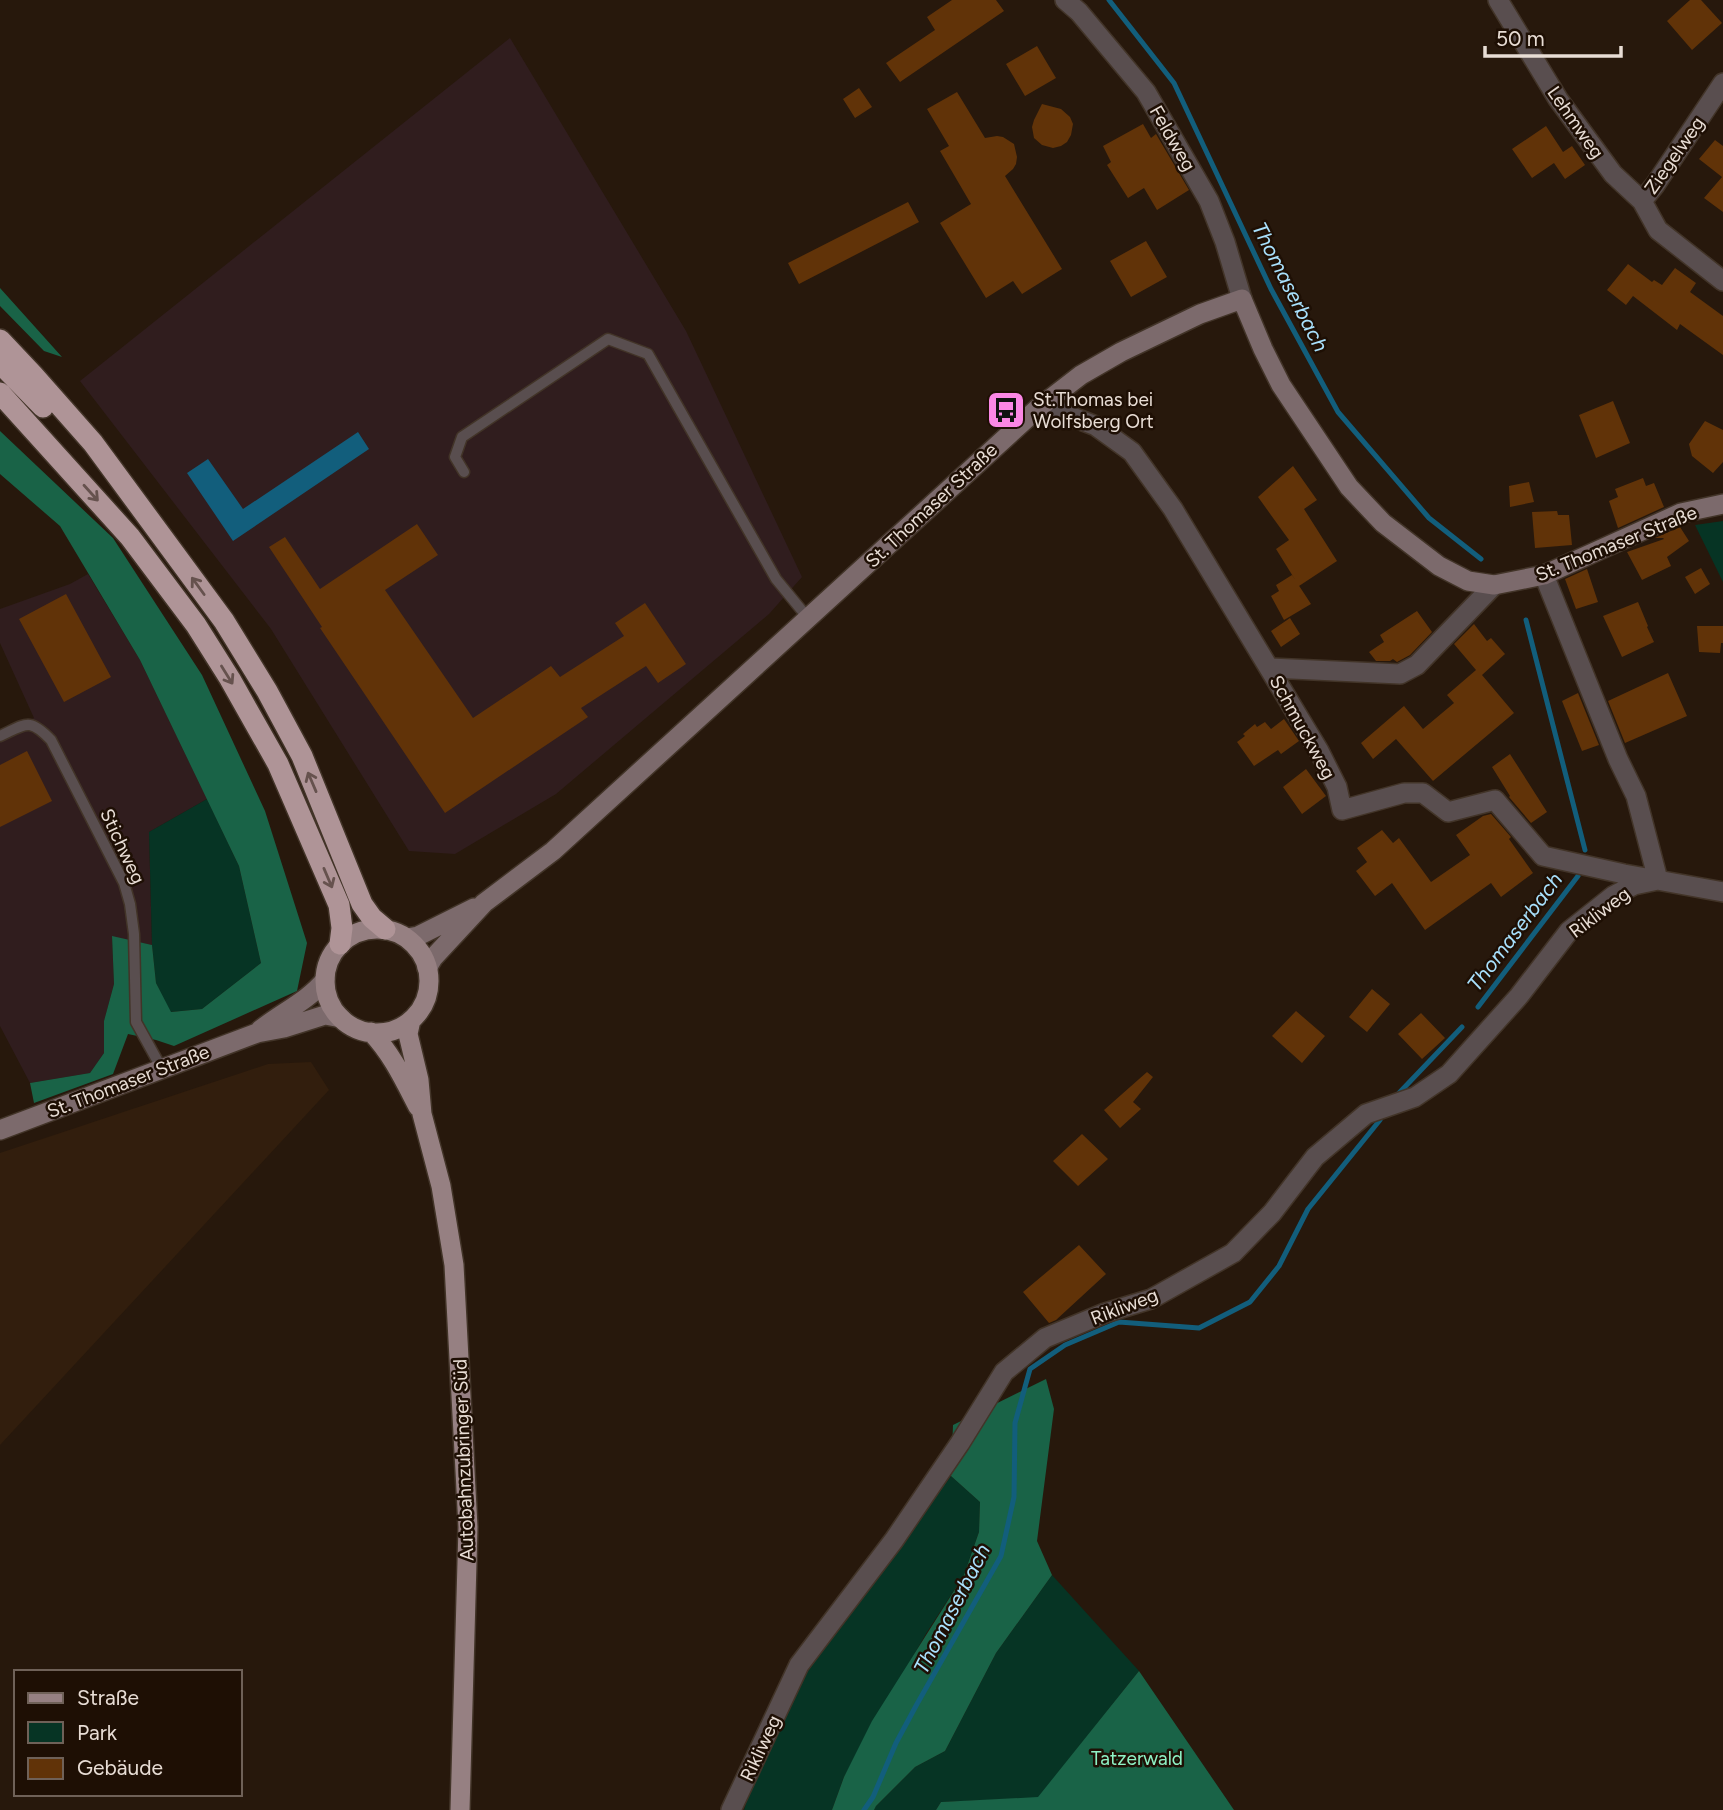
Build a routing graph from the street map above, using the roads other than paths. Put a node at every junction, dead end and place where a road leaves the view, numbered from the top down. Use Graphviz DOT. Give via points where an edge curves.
graph roads {
  1 [pos="1065,0"];
  2 [pos="1498,0"];
  3 [pos="1723,83"];
  4 [pos="1642,201"];
  5 [pos="1723,281"];
  6 [pos="1242,299"];
  7 [pos="0,340"];
  8 [pos="0,363"];
  9 [pos="0,393"];
  10 [pos="1042,405"];
  11 [pos="0,414"];
  12 [pos="45,443"];
  13 [pos="464,472"];
  14 [pos="1723,504"];
  15 [pos="142,509"];
  16 [pos="1544,575"];
  17 [pos="1494,585"];
  18 [pos="808,618"];
  19 [pos="1270,668"];
  20 [pos="0,736"];
  21 [pos="1658,880"];
  22 [pos="1723,892"];
  23 [pos="484,903"];
  24 [pos="385,929"];
  25 [pos="407,938"];
  26 [pos="340,944"];
  27 [pos="427,968"];
  28 [pos="325,980"];
  29 [pos="341,1018"];
  30 [pos="411,1020"];
  31 [pos="371,1032"];
  32 [pos="257,1033"];
  33 [pos="162,1069"];
  34 [pos="422,1114"];
  35 [pos="0,1130"];
  36 [pos="460,1810"];
  37 [pos="730,1810"];
  1 -- 6 [label="street, Feldweg" via="1146,92 1209,201"];
  2 -- 4 [label="street, Lehmweg" via="1558,99 1613,174"];
  3 -- 4 [label="street, Ziegelweg"];
  4 -- 5 [label="street, Ziegelweg" via="1658,230"];
  6 -- 10 [label="main road, St. Thomaser Straße" via="1121,352"];
  6 -- 17 [label="main road, St. Thomaser Straße" via="1281,385 1349,487 1383,523 1439,566 1468,580"];
  7 -- 15 [label="highway" via="93,443"];
  8 -- 15 [label="highway"];
  9 -- 12 [label="highway"];
  10 -- 18 [label="main road, St. Thomaser Straße"];
  10 -- 19 [label="street, Schmuckweg" via="1096,426 1132,452 1173,509"];
  11 -- 12 [label="highway"];
  12 -- 26 [label="highway, one-way" via="130,537 230,679 278,764 339,905"];
  13 -- 18 [label="lane" via="455,457 462,437 608,339 648,354 776,579"];
  14 -- 16 [label="main road, St. Thomaser Straße" via="1681,513"];
  24 -- 15 [label="highway, one-way" via="362,904 302,756 267,691 224,621"];
  16 -- 17 [label="main road, St. Thomaser Straße"];
  16 -- 21 [label="street" via="1636,796"];
  17 -- 19 [label="street, Schmuckweg" via="1417,664 1400,674"];
  18 -- 23 [label="main road, St. Thomaser Straße" via="553,851"];
  19 -- 21 [label="street, Schmuckweg" via="1319,751 1337,787 1342,810 1404,793 1423,793 1448,813 1495,800 1543,856"];
  20 -- 33 [label="lane, Stichweg" via="26,724 39,728 51,740 124,883 134,934 136,1022"];
  21 -- 22 [label="street, Rikliweg"];
  21 -- 37 [label="street, Rikliweg" via="1613,896 1569,932 1449,1074 1415,1097 1366,1114 1315,1157 1272,1213 1233,1253 1151,1299 1045,1338 1004,1372 894,1540 799,1665"];
  23 -- 25 [label="main road, St. Thomaser Straße"];
  23 -- 27 [label="main road, St. Thomaser Straße"];
  24 -- 25 [label="main road"];
  24 -- 26 [label="main road" via="361,931"];
  25 -- 27 [label="main road" via="420,951"];
  26 -- 28 [label="main road" via="332,954"];
  27 -- 30 [label="main road" via="428,991"];
  28 -- 29 [label="main road" via="332,1007"];
  28 -- 32 [label="main road, St. Thomaser Straße"];
  29 -- 31 [label="main road"];
  29 -- 32 [label="main road, St. Thomaser Straße" via="325,1015"];
  30 -- 31 [label="main road" via="386,1032"];
  30 -- 34 [label="main road, Autobahnzubringer Süd" via="408,1034"];
  31 -- 34 [label="main road, Autobahnzubringer Süd" via="394,1062"];
  32 -- 33 [label="main road, St. Thomaser Straße"];
  33 -- 35 [label="main road, St. Thomaser Straße"];
  34 -- 36 [label="main road, Autobahnzubringer Süd" via="441,1186 454,1265 468,1513"];
}
